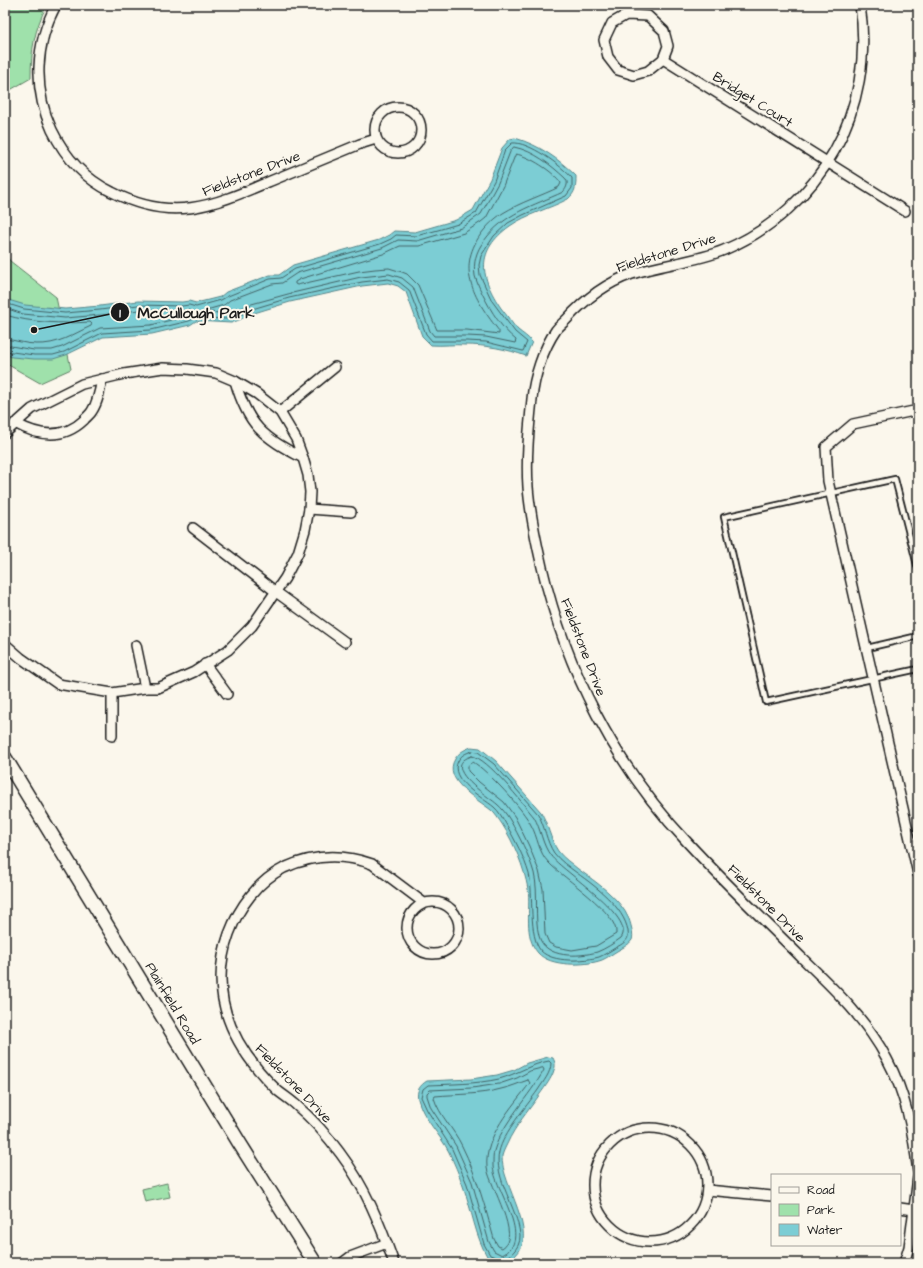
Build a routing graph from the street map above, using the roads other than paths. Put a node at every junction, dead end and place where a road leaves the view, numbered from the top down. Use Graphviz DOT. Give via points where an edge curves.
graph roads {
  1 [pos="56,5"];
  2 [pos="860,5"];
  3 [pos="663,58"];
  4 [pos="376,139"];
  5 [pos="828,163"];
  6 [pos="905,211"];
  7 [pos="335,367"];
  8 [pos="102,379"];
  9 [pos="235,381"];
  10 [pos="918,410"];
  11 [pos="280,412"];
  12 [pos="15,424"];
  13 [pos="5,433"];
  14 [pos="303,458"];
  15 [pos="831,494"];
  16 [pos="309,509"];
  17 [pos="351,512"];
  18 [pos="193,528"];
  19 [pos="918,569"];
  20 [pos="276,592"];
  21 [pos="918,636"];
  22 [pos="345,642"];
  23 [pos="5,644"];
  24 [pos="136,645"];
  25 [pos="867,648"];
  26 [pos="205,664"];
  27 [pos="918,669"];
  28 [pos="874,680"];
  29 [pos="145,688"];
  30 [pos="112,692"];
  31 [pos="227,694"];
  32 [pos="112,736"];
  33 [pos="5,758"];
  34 [pos="918,874"];
  35 [pos="424,903"];
  36 [pos="918,1172"];
  37 [pos="918,1176"];
  38 [pos="707,1190"];
  39 [pos="771,1196"];
  40 [pos="901,1208"];
  41 [pos="914,1210"];
  42 [pos="387,1243"];
  43 [pos="913,1248"];
  44 [pos="315,1263"];
  45 [pos="342,1263"];
  46 [pos="394,1263"];
  47 [pos="904,1263"];
  1 -- 4 [label="street, Fieldstone Drive" via="43,36 39,57 40,89 47,120 62,148 78,167 97,185 121,197 163,208 204,206 228,200"];
  2 -- 5 [label="street, Fieldstone Drive" via="863,40 857,94 844,132"];
  3 -- 3 [label="street" via="668,46 664,31 648,16 626,15 612,22 604,40 608,57 618,70 634,75 648,71"];
  3 -- 5 [label="street, Bridget Court"];
  4 -- 4 [label="street" via="386,150 400,154 413,148 421,136 420,121 410,110 396,106 383,112 375,125"];
  5 -- 6 [label="street"];
  5 -- 36 [label="street, Fieldstone Drive" via="792,206 761,230 708,256 642,271 620,279 604,287 577,307 556,330 534,382 528,453 528,492 533,528 562,637 579,679 607,735 628,769 680,835 839,993 870,1030 888,1061 901,1092 910,1121"];
  7 -- 11 [label="street"];
  8 -- 9 [label="street" via="163,368 216,372"];
  8 -- 12 [label="street" via="82,384 61,394 32,409"];
  8 -- 12 [label="street" via="100,394 92,412 79,425 52,434 28,431"];
  9 -- 11 [label="street"];
  9 -- 14 [label="street" via="241,402 251,420 266,436"];
  10 -- 15 [label="street" via="853,424 826,447"];
  11 -- 14 [label="street" via="296,439"];
  12 -- 13 [label="street"];
  14 -- 16 [label="street" via="310,492"];
  15 -- 19 [label="lane" via="895,480"];
  15 -- 25 [label="street"];
  15 -- 28 [label="lane" via="724,517 766,702"];
  16 -- 17 [label="street"];
  16 -- 20 [label="street" via="298,553"];
  18 -- 20 [label="street"];
  20 -- 22 [label="street"];
  20 -- 26 [label="street" via="252,626 228,650"];
  21 -- 25 [label="lane"];
  23 -- 30 [label="street" via="20,658 58,684"];
  24 -- 29 [label="street"];
  25 -- 28 [label="street"];
  26 -- 29 [label="street" via="194,672 158,688"];
  26 -- 31 [label="street"];
  27 -- 28 [label="lane"];
  28 -- 34 [label="street"];
  29 -- 30 [label="street"];
  30 -- 32 [label="street"];
  33 -- 44 [label="main road, Plainfield Road"];
  35 -- 35 [label="street" via="440,902 454,912 460,928 455,944 442,954 425,954 411,945 406,929 410,913"];
  35 -- 42 [label="street, Fieldstone Drive" via="372,864 344,857 325,856 296,863 273,875 244,903 231,930 221,975 224,1005 236,1040 253,1064 309,1117 338,1150 367,1196"];
  37 -- 41 [label="street"];
  38 -- 38 [label="street" via="703,1208 693,1223 679,1234 663,1241 645,1242 627,1238 608,1224 600,1214 594,1197 593,1179 598,1160 610,1144 626,1132 645,1128 665,1129 683,1138 697,1152 705,1170"];
  38 -- 39 [label="street"];
  40 -- 41 [label="street"];
  41 -- 43 [label="street"];
  42 -- 45 [label="street" via="350,1257"];
  42 -- 46 [label="street, Fieldstone Drive"];
  43 -- 47 [label="street"];
}
